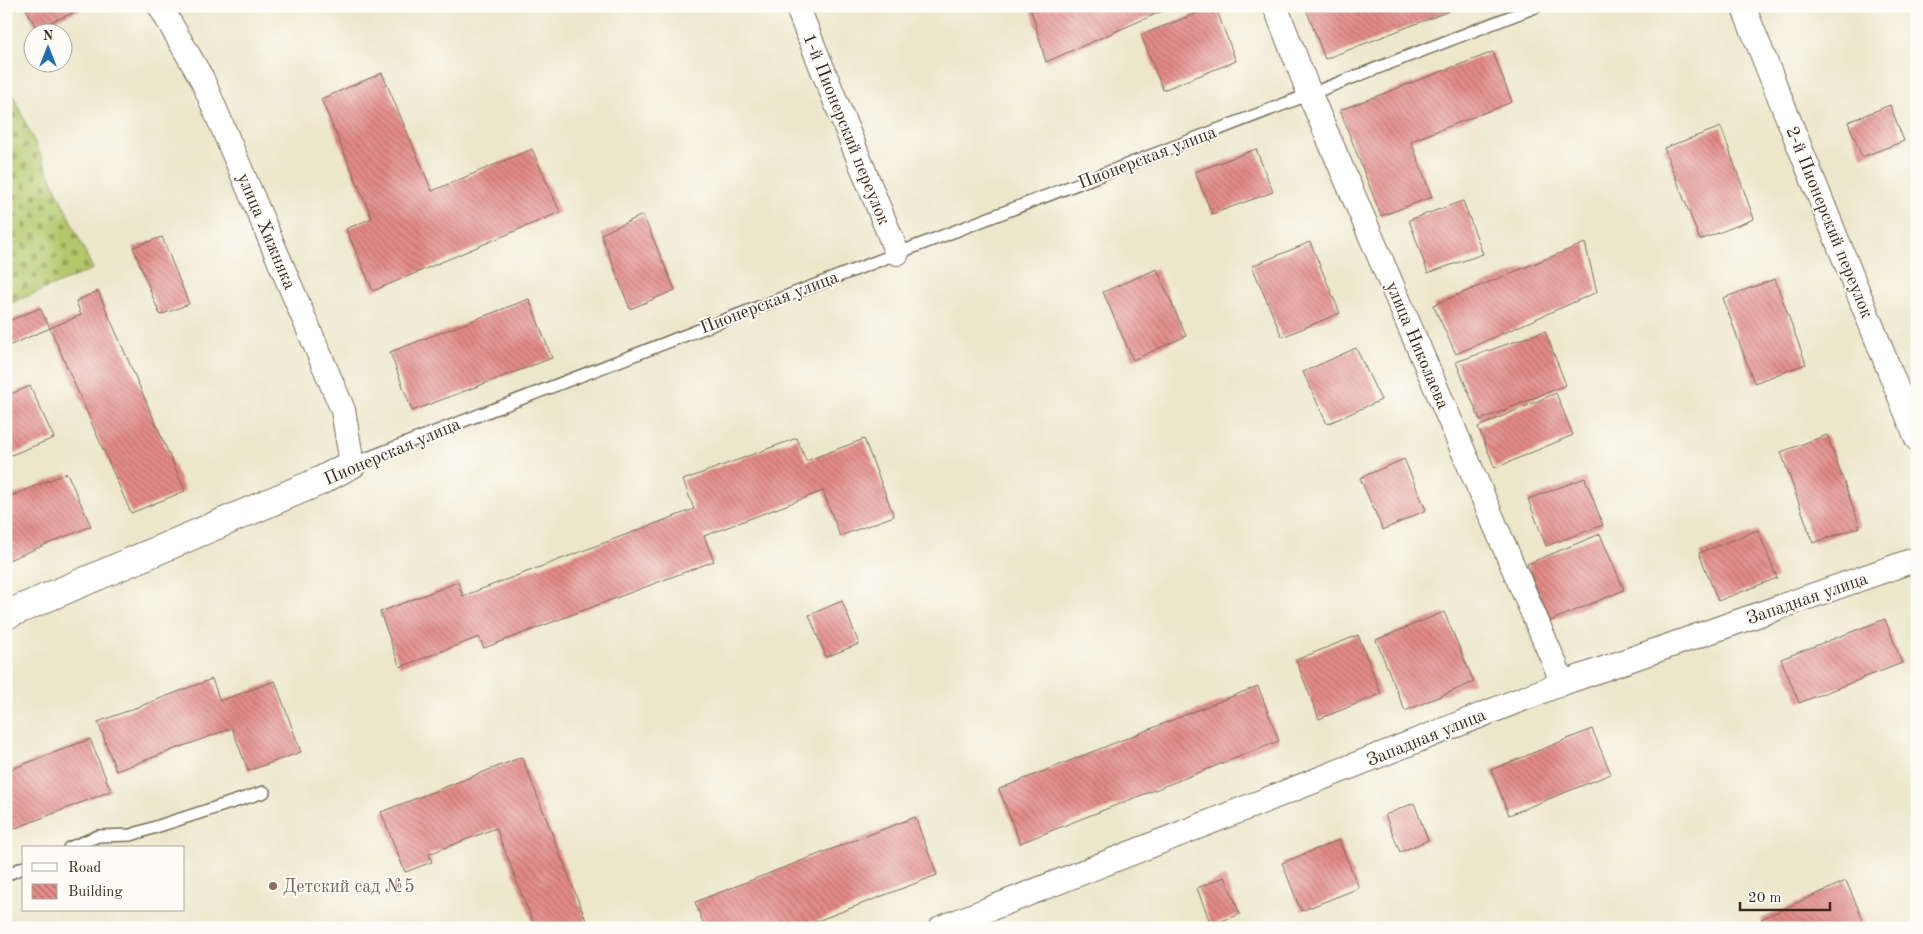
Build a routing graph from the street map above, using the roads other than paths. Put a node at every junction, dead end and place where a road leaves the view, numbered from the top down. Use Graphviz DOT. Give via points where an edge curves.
graph roads {
  1 [pos="797,6"];
  2 [pos="1275,6"];
  3 [pos="1538,6"];
  4 [pos="1743,6"];
  5 [pos="169,8"];
  6 [pos="1310,95"];
  7 [pos="897,253"];
  8 [pos="1917,439"];
  9 [pos="352,464"];
  10 [pos="1917,560"];
  11 [pos="6,615"];
  12 [pos="1563,683"];
  13 [pos="264,792"];
  14 [pos="75,846"];
  15 [pos="22,868"];
  16 [pos="6,875"];
  17 [pos="941,928"];
  1 -- 7 [label="street, 1-й Пионерский переулок"];
  2 -- 6 [label="street, улица Николаева"];
  3 -- 6 [label="lane, Пионерская улица"];
  4 -- 8 [label="street, 2-й Пионерский переулок"];
  5 -- 9 [label="street, улица Хижняка" via="343,410"];
  6 -- 7 [label="lane, Пионерская улица"];
  6 -- 12 [label="street, улица Николаева"];
  7 -- 9 [label="lane, Пионерская улица"];
  9 -- 11 [label="street, Пионерская улица" via="320,481"];
  10 -- 12 [label="street, Западная улица"];
  12 -- 17 [label="street, Западная улица"];
  13 -- 14 [label="lane" via="131,835 98,836"];
  15 -- 16 [label="lane"];
}
